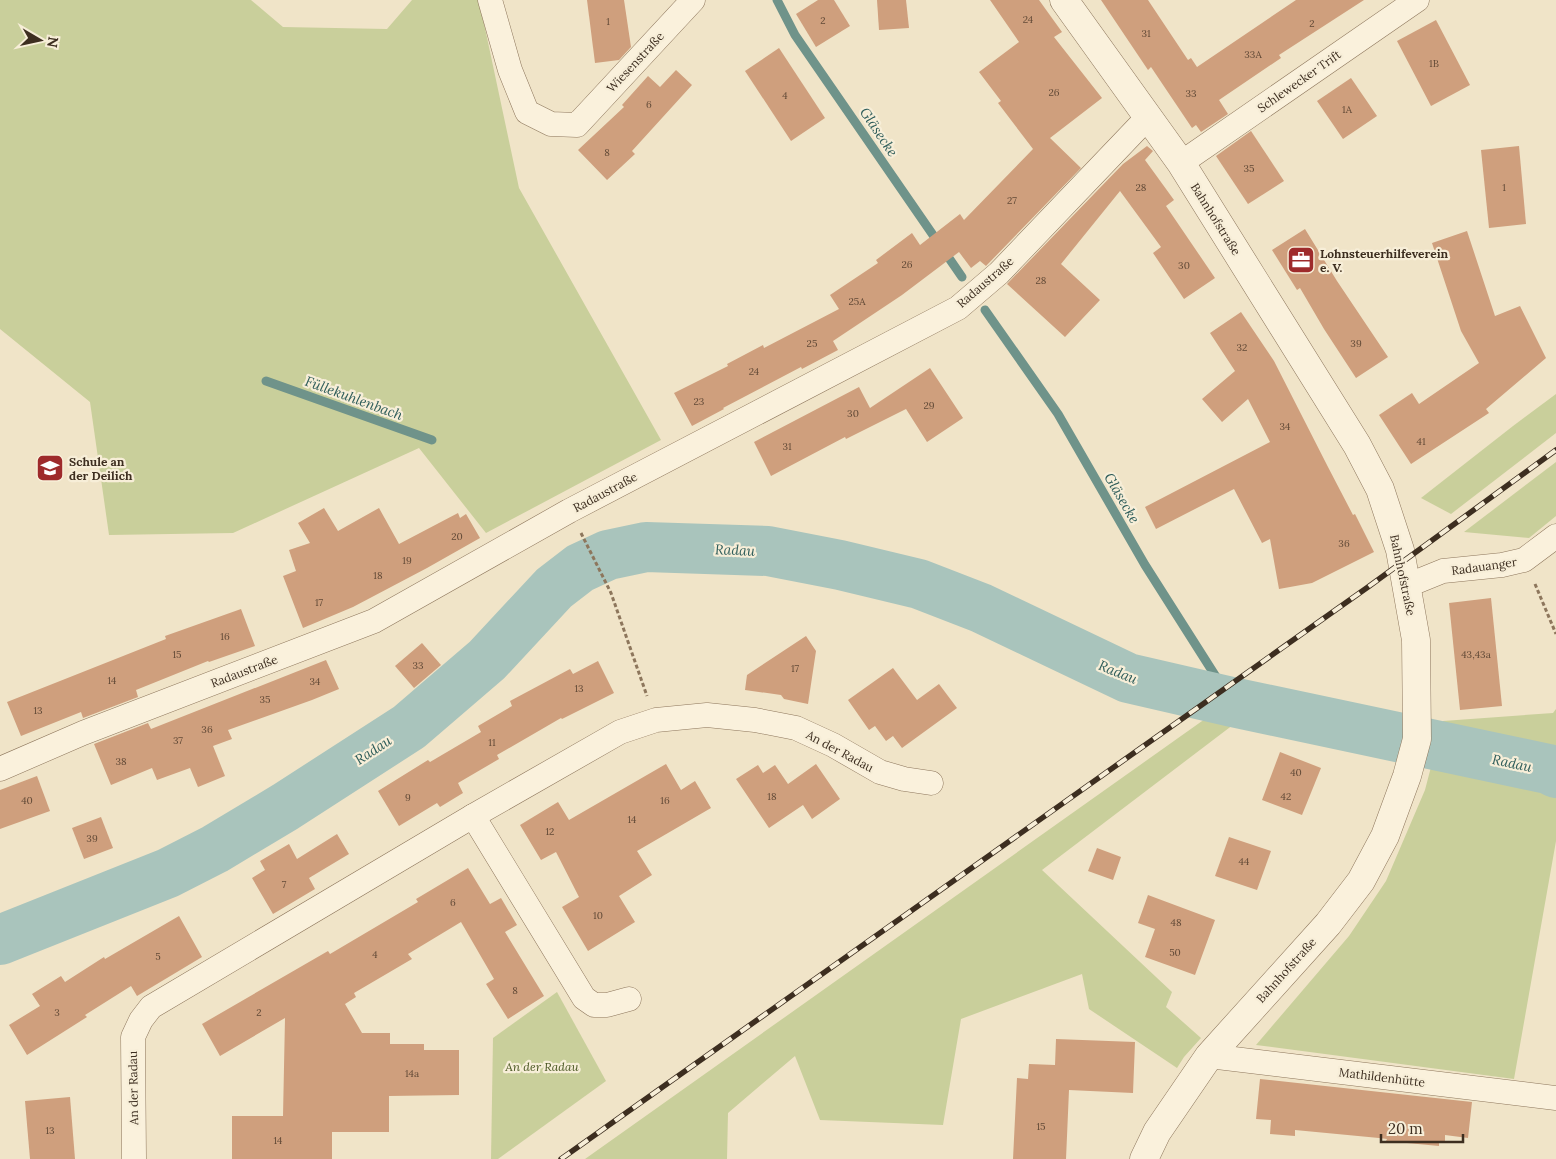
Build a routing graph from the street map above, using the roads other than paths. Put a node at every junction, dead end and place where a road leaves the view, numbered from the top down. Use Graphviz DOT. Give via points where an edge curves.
graph roads {
  1 [pos="490,0"];
  2 [pos="693,0"];
  3 [pos="1064,0"];
  4 [pos="1417,0"];
  5 [pos="1148,117"];
  6 [pos="1181,163"];
  7 [pos="1556,536"];
  8 [pos="1406,586"];
  9 [pos="0,769"];
  10 [pos="931,783"];
  11 [pos="473,816"];
  12 [pos="629,999"];
  13 [pos="1209,1056"];
  14 [pos="1556,1098"];
  15 [pos="134,1159"];
  16 [pos="1144,1159"];
  1 -- 2 [label="street, Wiesenstraße" via="510,70 527,112 550,124 578,124"];
  3 -- 5 [label="street, Bahnhofstraße"];
  4 -- 6 [label="street, Schlewecker Trift"];
  5 -- 6 [label="street, Bahnhofstraße"];
  5 -- 9 [label="street, Radaustraße" via="999,273 958,308 568,511 374,622 83,733"];
  6 -- 8 [label="street, Bahnhofstraße" via="1358,445 1380,489 1400,550"];
  7 -- 8 [label="street, Radauanger" via="1524,560 1443,571"];
  8 -- 13 [label="street, Bahnhofstraße" via="1416,640 1417,738 1385,836 1361,881 1328,924"];
  10 -- 11 [label="street, An der Radau" via="880,772 796,728 707,715 656,720 620,732"];
  11 -- 12 [label="street" via="584,998 594,1005"];
  11 -- 15 [label="street, An der Radau" via="151,1007 133,1036"];
  13 -- 14 [label="street, Mathildenhütte"];
  13 -- 16 [label="street, Bahnhofstraße" via="1157,1132"];
}
